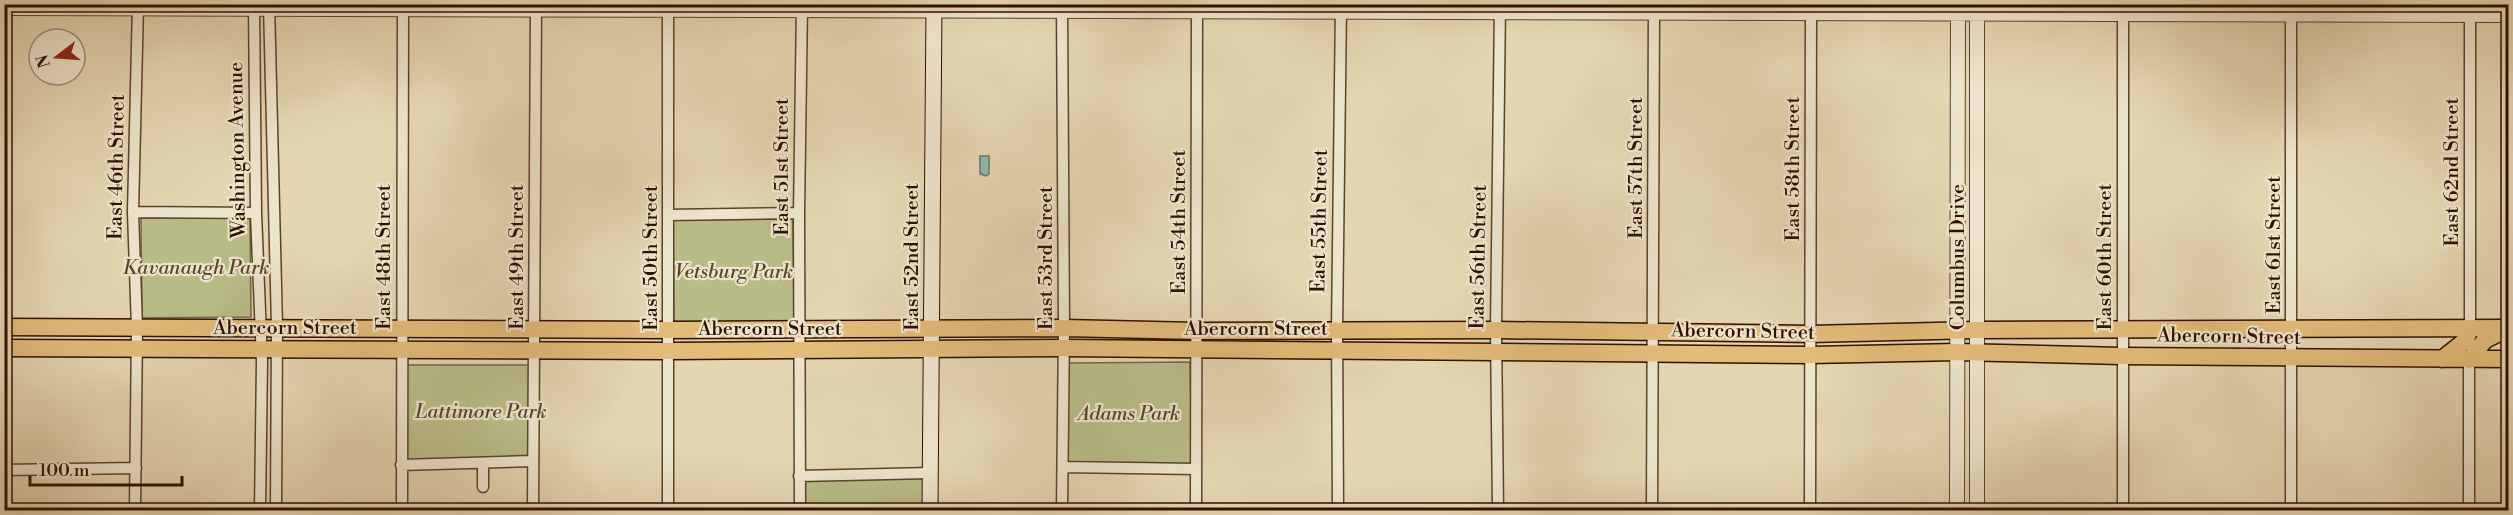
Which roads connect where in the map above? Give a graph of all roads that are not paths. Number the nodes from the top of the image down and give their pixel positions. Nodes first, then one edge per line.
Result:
1 (138, 7) edge
2 (254, 7) edge
3 (269, 7) edge
4 (403, 7) edge
5 (536, 7) edge
6 (668, 7) edge
7 (4, 8) edge
8 (802, 8) edge
9 (934, 8) edge
10 (1062, 8) edge
11 (1196, 8) edge
12 (1341, 8) edge
13 (1500, 9) edge
14 (1654, 9) edge
15 (1811, 9) edge
16 (2123, 9) edge
17 (1958, 10) edge
18 (1977, 10) edge
19 (2290, 10) edge
20 (2470, 15) junction
21 (2508, 15) edge
22 (134, 212) junction
23 (256, 213) junction
24 (799, 213) junction
25 (668, 215) junction
26 (4, 276) edge
27 (5, 327) edge
28 (137, 328) junction
29 (269, 328) junction
30 (933, 328) junction
31 (1064, 328) junction
32 (2292, 328) junction
33 (2470, 328) junction
34 (2508, 328) edge
35 (402, 329) junction
36 (534, 329) junction
37 (801, 329) junction
38 (1337, 329) junction
39 (669, 330) junction
40 (1496, 330) junction
41 (1958, 330) junction
42 (1977, 330) junction
43 (2123, 330) junction
44 (1197, 331) junction
45 (1653, 331) junction
46 (1810, 334) junction
47 (5, 348) edge
48 (1064, 348) junction
49 (137, 349) junction
50 (269, 349) junction
51 (933, 349) junction
52 (402, 350) junction
53 (534, 350) junction
54 (801, 350) junction
55 (1337, 350) junction
56 (1496, 350) junction
57 (669, 351) junction
58 (1196, 351) junction
59 (1653, 352) junction
60 (1957, 352) junction
61 (1977, 352) junction
62 (1810, 355) junction
63 (2122, 357) junction
64 (2291, 359) junction
65 (2442, 359) junction
66 (2508, 359) edge
67 (2469, 360) junction
68 (4, 367) edge
69 (532, 461) junction
70 (483, 463) junction
71 (401, 465) junction
72 (1063, 467) junction
73 (136, 468) junction
74 (1196, 469) junction
75 (4, 470) edge
76 (930, 473) junction
77 (799, 476) junction
78 (483, 487) dead end
79 (135, 510) edge
80 (260, 510) edge
81 (276, 510) edge
82 (402, 510) edge
83 (533, 510) edge
84 (668, 510) edge
85 (800, 510) edge
86 (930, 510) edge
87 (1062, 510) edge
88 (1196, 510) edge
89 (1338, 510) edge
90 (1498, 510) edge
91 (1652, 510) edge
92 (1810, 510) edge
93 (1957, 510) edge
94 (1977, 510) edge
95 (2123, 510) edge
96 (2291, 510) edge
97 (2469, 510) edge

1 - 2 street
1 - 7 street
1 - 22 street, East 46th Street
2 - 3 street
2 - 23 street, Washington Avenue
3 - 4 street
3 - 29 street, Washington Avenue
4 - 5 street
4 - 35 street, East 48th Street
5 - 6 street
5 - 36 street, East 49th Street
6 - 8 street
6 - 25 street, East 50th Street
8 - 9 street
8 - 24 street, East 51st Street
9 - 10 street
9 - 30 main road, East 52nd Street
10 - 11 street
10 - 31 street, East 53rd Street
11 - 12 street
11 - 44 street, East 54th Street
12 - 13 street
12 - 38 street, East 55th Street
13 - 14 street
13 - 40 street, East 56th Street
14 - 15 street
14 - 45 street, East 57th Street
15 - 17 street
15 - 46 street, East 58th Street
16 - 18 street
16 - 19 street
16 - 43 street, East 60th Street
17 - 18 street
17 - 41 street, Columbus Drive
18 - 42 street, Columbus Drive
19 - 20 street
19 - 32 street, East 61st Street
20 - 21 street
20 - 33 street, East 62nd Street
22 - 23 street
22 - 28 street, East 46th Street
23 - 29 street, Washington Avenue
24 - 25 street
24 - 37 street, East 51st Street
25 - 39 street, East 50th Street
26 - 27 street
27 - 28 main road, Abercorn Street
27 - 47 street
28 - 29 main road, Abercorn Street
28 - 49 street, East 46th Street
29 - 35 main road, Abercorn Street
29 - 50 street, Washington Avenue
29 - 50 street, Washington Avenue
30 - 31 main road, Abercorn Street
30 - 37 main road, Abercorn Street
30 - 51 main road, East 52nd Street
31 - 44 main road, Abercorn Street
31 - 48 street, East 53rd Street
32 - 33 main road, Abercorn Street
32 - 43 main road, Abercorn Street
32 - 64 street, East 61st Street
33 - 34 main road, Abercorn Street
33 - 65 main road
34 - 67 main road
35 - 36 main road, Abercorn Street
35 - 52 street, East 48th Street
36 - 39 main road, Abercorn Street
36 - 53 street, East 49th Street
37 - 39 main road, Abercorn Street
37 - 54 street, East 51st Street
38 - 40 main road, Abercorn Street
38 - 44 main road, Abercorn Street
38 - 55 street, East 55th Street
39 - 57 street, East 50th Street
40 - 45 main road, Abercorn Street
40 - 56 street, East 56th Street
41 - 42 main road, Abercorn Street
41 - 46 main road, Abercorn Street
41 - 60 street, Columbus Drive
42 - 43 main road, Abercorn Street
42 - 61 street, Columbus Drive
43 - 63 street, East 60th Street
44 - 58 street, East 54th Street
45 - 46 main road, Abercorn Street
45 - 59 street, East 57th Street
46 - 62 street, East 58th Street
47 - 49 main road, Abercorn Street
47 - 68 street
48 - 51 main road, Abercorn Street
48 - 58 main road, Abercorn Street
48 - 72 street, East 53rd Street
49 - 50 main road, Abercorn Street
49 - 73 street, East 46th Street
50 - 52 main road, Abercorn Street
50 - 80 street, Washington Avenue
50 - 81 street, Washington Avenue
51 - 54 main road, Abercorn Street
51 - 76 main road, East 52nd Street
52 - 53 main road, Abercorn Street
52 - 71 street, East 48th Street
53 - 57 main road, Abercorn Street
53 - 69 street, East 49th Street
54 - 57 main road, Abercorn Street
54 - 77 street, East 51st Street
55 - 56 main road, Abercorn Street
55 - 58 main road, Abercorn Street
55 - 89 street, East 55th Street
56 - 59 main road, Abercorn Street
56 - 90 street, East 56th Street
57 - 84 street, East 50th Street
58 - 74 street, East 54th Street
59 - 62 main road, Abercorn Street
59 - 91 street, East 57th Street
60 - 61 main road, Abercorn Street
60 - 62 main road, Abercorn Street
60 - 93 street, Columbus Drive
61 - 63 main road, Abercorn Street
61 - 94 street, Columbus Drive
62 - 92 street, East 58th Street
63 - 64 main road, Abercorn Street
63 - 95 street, East 60th Street
64 - 65 main road, Abercorn Street
64 - 96 street, East 61st Street
65 - 67 main road, Abercorn Street
66 - 67 main road, Abercorn Street
67 - 97 street
69 - 70 street
69 - 83 street, East 49th Street
70 - 71 street
70 - 78 street
71 - 82 street, East 48th Street
72 - 74 street
72 - 87 street, East 53rd Street
73 - 75 street
73 - 79 street, East 46th Street
74 - 88 street, East 54th Street
76 - 77 street
76 - 86 main road, East 52nd Street
77 - 85 street, East 51st Street

